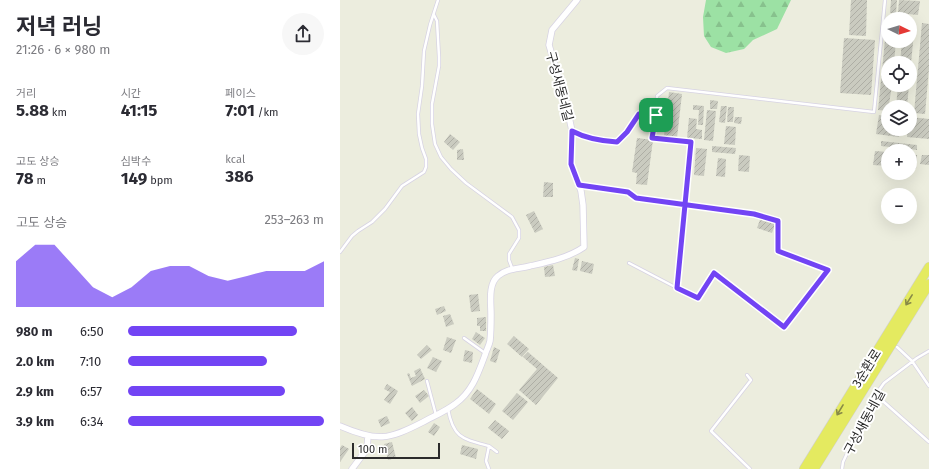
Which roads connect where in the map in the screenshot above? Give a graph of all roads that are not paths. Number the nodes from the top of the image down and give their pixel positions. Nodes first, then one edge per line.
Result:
1 (438, 0) edge
2 (577, 0) edge
3 (885, 0) edge
4 (434, 15) junction
5 (656, 115) junction
6 (572, 131) junction
7 (579, 185) junction
8 (686, 205) junction
9 (340, 252) edge
10 (629, 263) dead end
11 (929, 266) edge
12 (512, 269) junction
13 (929, 284) edge
14 (677, 288) junction
15 (464, 338) dead end
16 (897, 347) dead end
17 (929, 350) edge
18 (486, 353) junction
19 (912, 361) junction
20 (747, 375) dead end
21 (427, 380) dead end
22 (929, 386) edge
23 (876, 395) junction
24 (448, 408) junction
25 (436, 415) junction
26 (340, 426) edge
27 (368, 436) junction
28 (929, 442) edge
29 (489, 446) junction
30 (497, 452) dead end
31 (352, 469) edge
32 (489, 469) edge
33 (750, 469) edge
34 (804, 469) edge
35 (814, 469) edge
36 (842, 469) edge

1 - 4 lane
2 - 6 street, 구성새동네길
3 - 5 lane
4 - 9 lane
4 - 12 lane
5 - 6 lane
5 - 8 lane
6 - 7 street, 구성새동네길
7 - 8 lane
7 - 12 street, 구성새동네길
8 - 14 lane
8 - 14 lane
10 - 14 lane
11 -> 34 highway, 3순환로
12 - 18 street, 구성새동네길
13 - 35 highway, 3순환로
15 - 18 lane
16 - 19 lane
17 - 19 lane, 구성새동네길
18 - 24 street, 구성새동네길
19 - 22 lane
19 - 23 lane, 구성새동네길
20 - 33 lane
21 - 25 lane
23 - 28 lane
23 - 36 lane, 구성새동네길
24 - 25 street, 구성새동네길
24 - 29 lane
25 - 27 street, 구성새동네길
26 - 27 street, 구성새동네길
27 - 31 street
29 - 30 lane
29 - 32 lane

